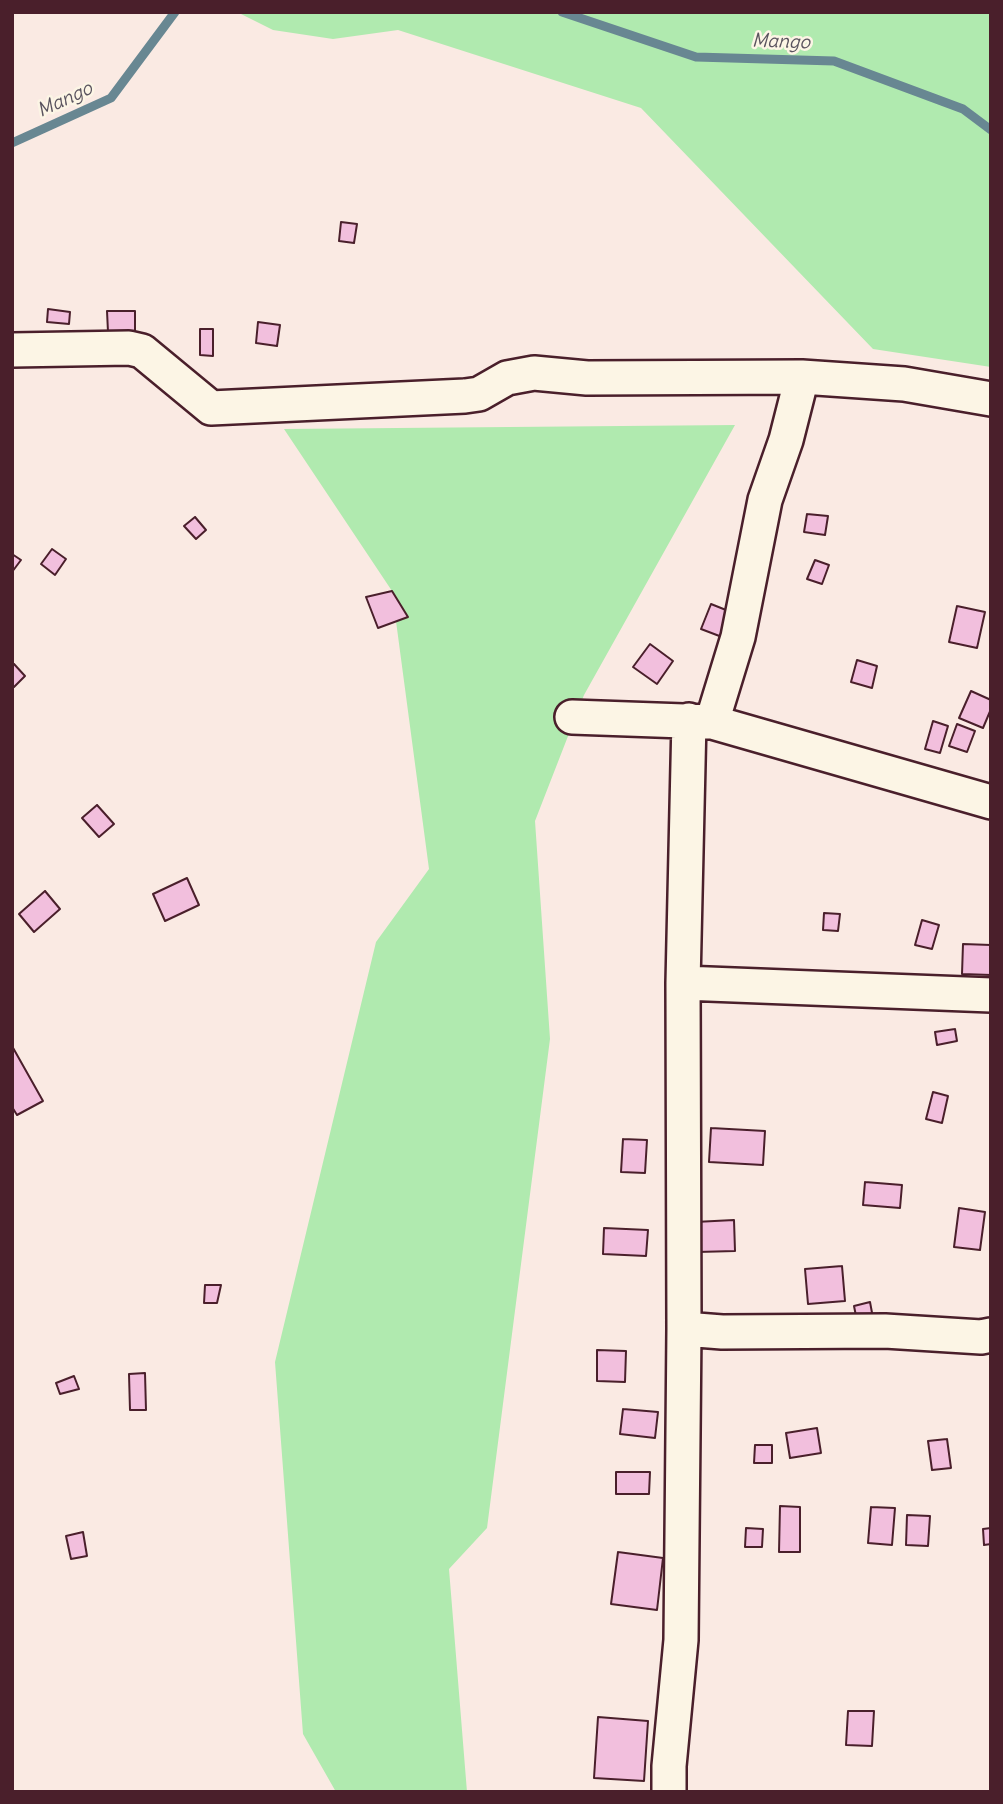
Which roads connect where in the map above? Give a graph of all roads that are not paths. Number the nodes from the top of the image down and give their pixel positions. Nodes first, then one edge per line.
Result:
1 (12, 350) edge
2 (802, 377) junction
3 (991, 399) edge
4 (572, 717) dead end
5 (701, 721) junction
6 (991, 802) edge
7 (683, 983) junction
8 (991, 995) edge
9 (684, 1329) junction
10 (991, 1335) edge
11 (669, 1792) edge

1 - 2 street
2 - 3 street
2 - 5 street
4 - 5 street
5 - 6 street
5 - 7 street
7 - 8 street
7 - 9 street
9 - 10 street
9 - 11 street

